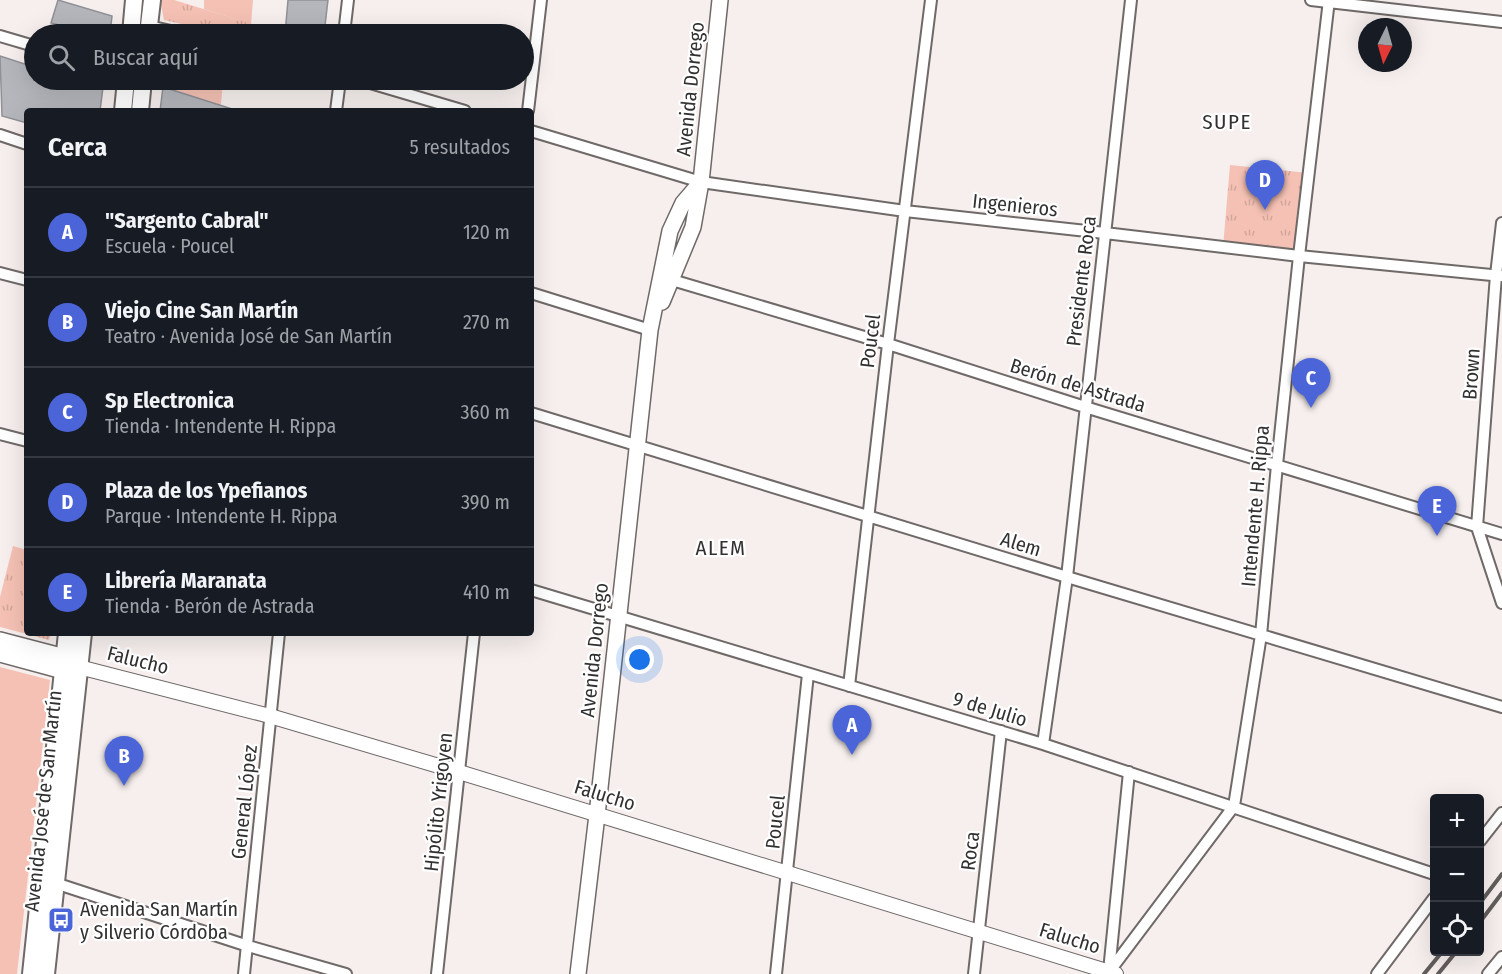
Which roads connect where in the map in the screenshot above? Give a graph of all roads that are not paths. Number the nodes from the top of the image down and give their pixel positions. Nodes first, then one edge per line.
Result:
1 (134, 0) edge
2 (152, 0) edge
3 (348, 0) edge
4 (541, 0) edge
5 (720, 0) edge
6 (931, 0) edge
7 (1131, 0) edge
8 (1311, 0) edge
9 (1329, 1) edge
10 (1502, 22) edge
11 (132, 24) edge
12 (149, 24) edge
13 (345, 24) edge
14 (0, 36) edge
15 (24, 43) edge
16 (534, 60) edge
17 (125, 90) edge
18 (142, 90) edge
19 (339, 90) edge
20 (394, 90) edge
21 (530, 90) edge
22 (123, 108) edge
23 (140, 108) edge
24 (336, 108) edge
25 (455, 108) edge
26 (528, 108) edge
27 (534, 132) edge
28 (0, 135) edge
29 (24, 143) edge
30 (701, 182) junction
31 (905, 211) junction
32 (1502, 223) edge
33 (1105, 233) junction
34 (666, 250) junction
35 (1299, 256) junction
36 (0, 273) edge
37 (1499, 275) edge
38 (24, 279) edge
39 (672, 280) junction
40 (534, 294) edge
41 (650, 330) junction
42 (888, 344) junction
43 (1085, 407) junction
44 (534, 414) edge
45 (0, 434) edge
46 (24, 440) edge
47 (637, 446) junction
48 (1277, 465) junction
49 (868, 516) junction
50 (1477, 527) junction
51 (1502, 534) edge
52 (1067, 577) junction
53 (534, 591) edge
54 (1502, 603) edge
55 (619, 617) junction
56 (1261, 634) junction
57 (67, 636) edge
58 (82, 636) edge
59 (279, 636) edge
60 (474, 636) edge
61 (0, 640) edge
62 (0, 654) edge
63 (69, 665) junction
64 (808, 674) junction
65 (849, 686) junction
66 (1502, 707) edge
67 (270, 716) junction
68 (1001, 731) junction
69 (1042, 744) junction
70 (459, 772) junction
71 (1129, 772) junction
72 (1234, 806) junction
73 (1502, 813) edge
74 (597, 815) junction
75 (1484, 835) edge
76 (1430, 872) edge
77 (788, 873) junction
78 (56, 883) junction
79 (1431, 902) edge
80 (978, 932) junction
81 (248, 946) junction
82 (1502, 957) edge
83 (1111, 973) edge
84 (31, 974) edge
85 (46, 974) edge
86 (244, 974) edge
87 (346, 974) edge
88 (437, 974) edge
89 (578, 974) edge
90 (776, 974) edge
91 (974, 974) edge
92 (1377, 974) edge
93 (1488, 974) edge

1 - 11 main road
2 - 12 main road
3 - 13 street
4 - 16 street
5 - 30 main road, Avenida Dorrego
6 - 31 street, Poucel
7 - 33 street, Presidente Roca
8 - 9 street
9 - 10 street
9 - 35 street, Intendente H. Rippa
14 - 15 street
17 - 22 main road
18 - 23 main road
19 - 24 street
20 - 25 street
21 - 26 street
27 - 30 street, Ingenieros
28 - 29 street
30 - 31 street, Ingenieros
30 - 34 main road, Avenida Dorrego
30 - 39 main road, Avenida Dorrego
31 - 33 street, Ingenieros
31 - 42 street, Poucel
32 - 37 street, Brown
33 - 35 street, Ingenieros
33 - 43 street, Presidente Roca
34 - 39 street
34 - 41 main road, Avenida Dorrego
35 - 37 street, Ingenieros
35 - 48 street, Intendente H. Rippa
36 - 38 street
37 - 50 street, Brown
39 - 41 main road, Avenida Dorrego
39 - 42 street, Berón de Astrada
40 - 41 street
41 - 47 main road, Avenida Dorrego
42 - 43 street, Berón de Astrada
42 - 49 street, Poucel
43 - 48 street, Berón de Astrada
43 - 52 street, Presidente Roca
44 - 47 street, Alem
45 - 46 street
47 - 49 street, Alem
47 - 55 main road, Avenida Dorrego
48 - 50 street, Berón de Astrada
48 - 56 street, Intendente H. Rippa
49 - 52 street, Alem
49 - 65 street, Poucel
50 - 51 street, Berón de Astrada
50 - 54 street
52 - 56 street, Alem
52 - 69 street, Presidente Roca
53 - 55 street, 9 de Julio
55 - 64 street, 9 de Julio
55 - 74 main road, Avenida Dorrego
56 - 66 street, Alem
56 - 72 street, Intendente H. Rippa
57 - 63 main road, Avenida José de San Martín
58 - 63 main road, Avenida José de San Martín
59 - 67 street, General López
60 - 70 street, Hipólito Yrigoyen
61 - 63 main road, Falucho
62 - 63 main road, Falucho
63 - 67 street, Falucho
63 - 78 main road, Avenida José de San Martín
63 - 84 main road, Avenida José de San Martín
64 - 65 street, 9 de Julio
64 - 77 street, Poucel
65 - 68 street, 9 de Julio
67 - 70 street, Falucho
67 - 81 street, General López
68 - 69 street, 9 de Julio
68 - 80 street, Roca
69 - 71 street, 9 de Julio
70 - 74 street, Falucho
70 - 88 street, Hipólito Yrigoyen
71 - 72 street, 9 de Julio
71 - 83 street
72 - 76 street, 9 de Julio
72 - 83 street, Intendente H. Rippa
73 - 75 street
74 - 77 street, Falucho
74 - 89 main road, Avenida Dorrego
77 - 80 street, Falucho
77 - 90 street, Poucel
78 - 81 street
78 - 85 main road, Avenida José de San Martín
79 - 92 street
80 - 83 street, Falucho
80 - 91 street, Roca
81 - 86 street, General López
81 - 87 street
82 - 93 street

